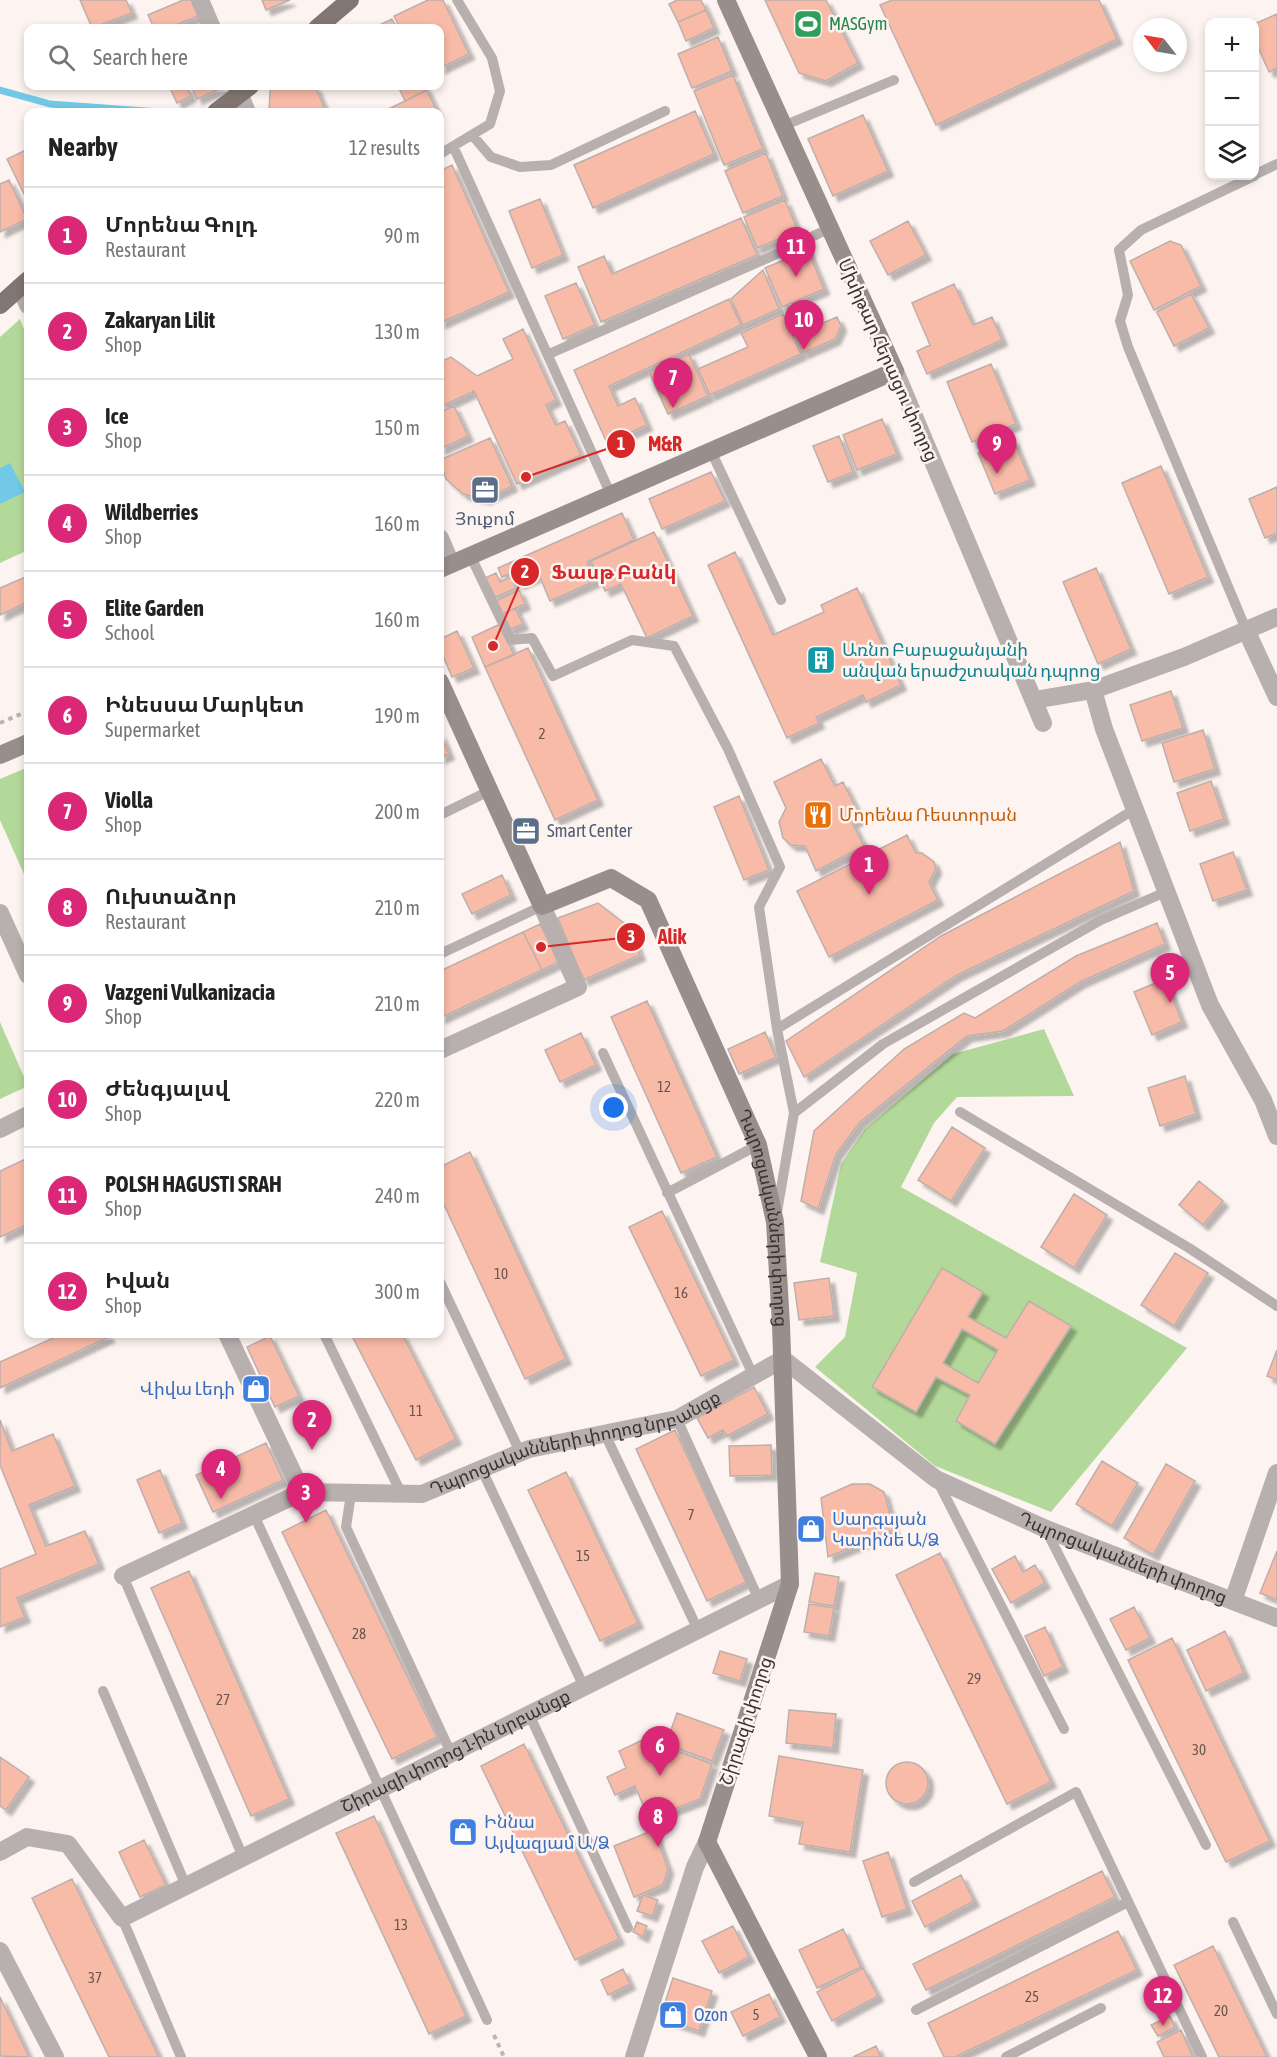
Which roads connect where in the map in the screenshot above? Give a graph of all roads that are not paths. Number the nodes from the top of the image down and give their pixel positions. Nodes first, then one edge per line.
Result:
1 (200, 0) edge
2 (457, 0) edge
3 (726, 0) edge
4 (342, 3) edge
5 (210, 24) edge
6 (321, 24) edge
7 (894, 80) dead end
8 (240, 90) edge
9 (242, 90) edge
10 (220, 108) edge
11 (246, 108) edge
12 (665, 111) dead end
13 (783, 126) junction
14 (473, 136) junction
15 (454, 148) junction
16 (444, 152) edge
17 (1277, 164) edge
18 (1259, 173) edge
19 (1244, 180) edge
20 (830, 228) junction
21 (24, 283) edge
22 (0, 305) edge
23 (549, 354) junction
24 (895, 371) junction
25 (711, 451) junction
26 (611, 495) junction
27 (470, 555) junction
28 (445, 566) edge
29 (781, 600) dead end
30 (1277, 617) edge
31 (1247, 632) junction
32 (444, 690) edge
33 (1093, 690) junction
34 (1277, 697) edge
35 (1034, 700) junction
36 (1043, 723) dead end
37 (24, 745) edge
38 (0, 755) edge
39 (491, 790) junction
40 (1135, 809) junction
41 (444, 813) edge
42 (1168, 891) junction
43 (542, 906) junction
44 (0, 913) edge
45 (444, 952) edge
46 (24, 966) edge
47 (777, 1029) junction
48 (444, 1048) edge
49 (603, 1053) dead end
50 (960, 1112) dead end
51 (794, 1113) junction
52 (24, 1117) edge
53 (0, 1129) edge
54 (1277, 1136) edge
55 (758, 1145) junction
56 (667, 1193) junction
57 (775, 1222) junction
58 (444, 1290) edge
59 (1277, 1306) edge
60 (229, 1338) edge
61 (326, 1338) edge
62 (783, 1359) junction
63 (753, 1374) junction
64 (677, 1419) junction
65 (604, 1432) junction
66 (520, 1452) junction
67 (482, 1470) junction
68 (1277, 1473) edge
69 (936, 1479) junction
70 (302, 1492) junction
71 (351, 1494) junction
72 (402, 1495) junction
73 (253, 1513) junction
74 (1046, 1529) junction
75 (123, 1576) joint
76 (790, 1584) junction
77 (759, 1600) junction
78 (1233, 1600) junction
79 (1277, 1618) edge
80 (698, 1630) junction
81 (584, 1687) junction
82 (103, 1690) dead end
83 (529, 1714) junction
84 (1064, 1729) dead end
85 (451, 1754) junction
86 (380, 1789) junction
87 (707, 1842) junction
88 (1206, 1845) dead end
89 (0, 1852) edge
90 (243, 1857) junction
91 (914, 1882) dead end
92 (186, 1886) junction
93 (1128, 1902) junction
94 (122, 1918) junction
95 (1233, 1922) dead end
96 (628, 1928) dead end
97 (0, 1951) edge
98 (1101, 2008) dead end
99 (916, 2010) dead end
100 (1277, 2014) edge
101 (487, 2020) road end
102 (55, 2057) edge
103 (181, 2057) edge
104 (634, 2057) edge
105 (818, 2057) edge
106 (1006, 2057) edge
107 (1202, 2057) edge

1 - 5 street
2 - 14 lane
3 - 13 street, Մխիթար Հերացու փողոց
4 - 6 main road
7 - 13 lane
8 - 10 main road
9 - 11 street
12 - 14 lane
13 - 20 street, Մխիթար Հերացու փողոց
14 - 15 lane
15 - 16 lane
15 - 23 lane
17 - 18 lane
19 - 31 lane
20 - 23 lane
20 - 24 street, Մխիթար Հերացու փողոց
21 - 22 main road
23 - 26 lane
24 - 25 street
24 - 35 street, Մխիթար Հերացու փողոց
25 - 26 street
25 - 29 lane
26 - 27 street
27 - 28 street
27 - 47 lane
30 - 31 street
31 - 33 street
31 - 34 street
32 - 39 street
33 - 35 street
33 - 40 street
35 - 36 street, Մխիթար Հերացու փողոց
37 - 38 street
39 - 41 lane
39 - 43 street
40 - 42 street
40 - 47 lane
42 - 51 lane
42 - 54 street
43 - 45 lane
43 - 48 street
43 - 55 street, Դպրոցականների փողոց
44 - 46 street
47 - 51 lane
49 - 56 lane
50 - 59 lane
51 - 57 lane
52 - 53 street
55 - 56 lane
55 - 57 street, Դպրոցականների փողոց
56 - 63 lane
57 - 62 street, Դպրոցականների փողոց
58 - 66 lane
60 - 70 street
61 - 72 lane
62 - 63 street, Դպրոցականների փողոց նրբանցք
62 - 69 street, Դպրոցականների փողոց
62 - 76 street, Շիրազի փողոց
63 - 64 street, Դպրոցականների փողոց նրբանցք
64 - 65 street, Դպրոցականների փողոց նրբանցք
64 - 77 lane
65 - 66 street, Դպրոցականների փողոց նրբանցք
65 - 80 lane
66 - 67 street, Դպրոցականների փողոց նրբանցք
67 - 72 street, Դպրոցականների փողոց նրբանցք
67 - 81 lane
68 - 78 street
69 - 74 street, Դպրոցականների փողոց
69 - 84 lane
70 - 71 street, Դպրոցականների փողոց նրբանցք
70 - 73 street, Դպրոցականների փողոց նրբանցք
71 - 72 street, Դպրոցականների փողոց նրբանցք
71 - 85 lane
73 - 75 street, Դպրոցականների փողոց նրբանցք
73 - 86 lane
74 - 78 street, Դպրոցականների փողոց
74 - 88 lane
75 - 90 lane
76 - 77 street, Շիրազի փողոց 1-ին նրբանցք
76 - 87 street, Շիրազի փողոց
77 - 80 street, Շիրազի փողոց 1-ին նրբանցք
78 - 79 street, Դպրոցականների փողոց
80 - 81 street, Շիրազի փողոց 1-ին նրբանցք
81 - 83 street, Շիրազի փողոց 1-ին նրբանցք
82 - 92 lane
83 - 85 street, Շիրազի փողոց 1-ին նրբանցք
83 - 96 lane
85 - 86 street, Շիրազի փողոց 1-ին նրբանցք
86 - 90 street, Շիրազի փողոց 1-ին նրբանցք
86 - 101 lane
87 - 104 street
87 - 105 street
89 - 94 street
90 - 92 street, Շիրազի փողոց 1-ին նրբանցք
91 - 93 lane
92 - 94 street, Շիրազի փողոց 1-ին նրբանցք
93 - 99 lane
93 - 107 lane
94 - 103 lane
95 - 100 lane
97 - 102 street
98 - 106 lane

